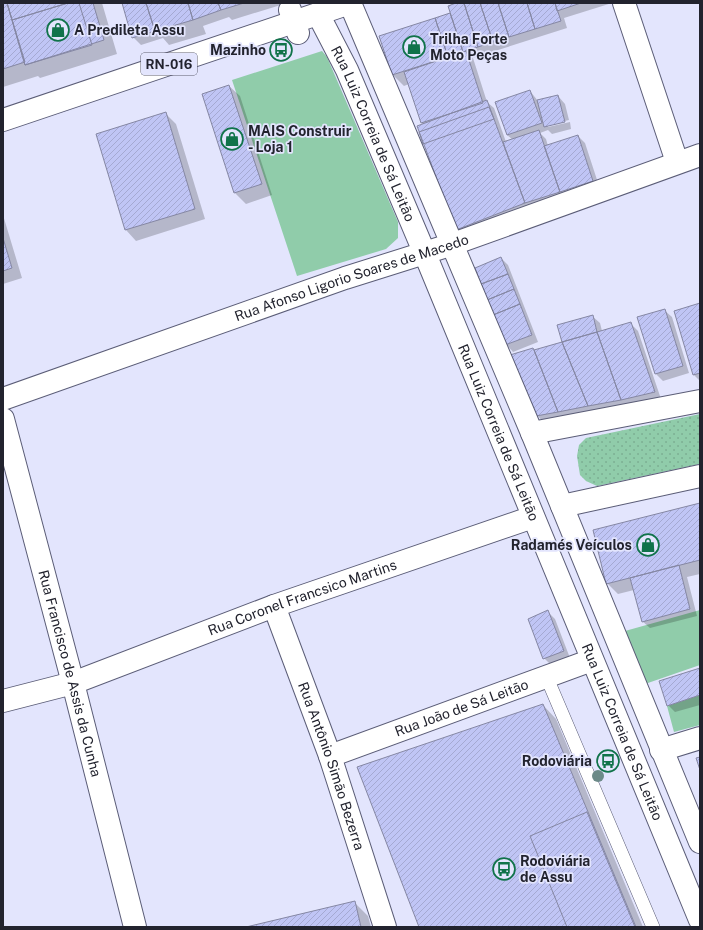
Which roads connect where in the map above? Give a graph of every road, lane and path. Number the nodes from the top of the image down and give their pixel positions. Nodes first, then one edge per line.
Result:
1 (350, 3) edge
2 (624, 3) edge
3 (318, 14) junction
4 (3, 120) edge
5 (700, 155) edge
6 (677, 162) junction
7 (453, 244) junction
8 (425, 254) junction
9 (3, 399) edge
10 (700, 401) edge
11 (3, 419) edge
12 (532, 433) junction
13 (700, 476) edge
14 (562, 506) junction
15 (533, 517) junction
16 (274, 606) junction
17 (592, 660) junction
18 (547, 678) junction
19 (73, 683) junction
20 (3, 701) edge
21 (700, 738) edge
22 (661, 750) junction
23 (330, 756) junction
24 (700, 842) edge
25 (700, 920) edge
26 (135, 927) edge
27 (385, 927) edge
28 (653, 927) edge

1 - 3 street, RN-016
1 - 7 street, Rua Luiz Correia de Sá Leitão
2 - 6 street
3 - 4 street, RN-016
3 - 8 street, Rua Luiz Correia de Sá Leitão
5 - 6 street, Rua Afonso Ligorio Soares de Macedo
6 - 7 street, Rua Afonso Ligorio Soares de Macedo
7 - 8 street, Rua Afonso Ligorio Soares de Macedo
7 - 12 street, Rua Luiz Correia de Sá Leitão
8 - 9 street, Rua Afonso Ligorio Soares de Macedo
8 - 15 street, Rua Luiz Correia de Sá Leitão
10 - 12 street
11 - 19 street, Rua Francisco de Assis da Cunha
12 - 14 street, Rua Luiz Correia de Sá Leitão
13 - 14 street
14 - 22 street, Rua Luiz Correia de Sá Leitão
15 - 16 street, Rua Coronel Francsico Martins
15 - 17 street, Rua Luiz Correia de Sá Leitão
16 - 19 street, Rua Coronel Francsico Martins
16 - 23 street, Rua Antônio Simão Bezerra
17 - 18 street, Rua João de Sá Leitão
17 - 25 street, Rua Luiz Correia de Sá Leitão
18 - 23 street, Rua João de Sá Leitão
18 - 28 lane
19 - 20 street, Rua Coronel Francsico Martins
19 - 26 street, Rua Francisco de Assis da Cunha
21 - 22 street
22 - 24 street, Rua Luiz Correia de Sá Leitão
23 - 27 street, Rua Antônio Simão Bezerra

